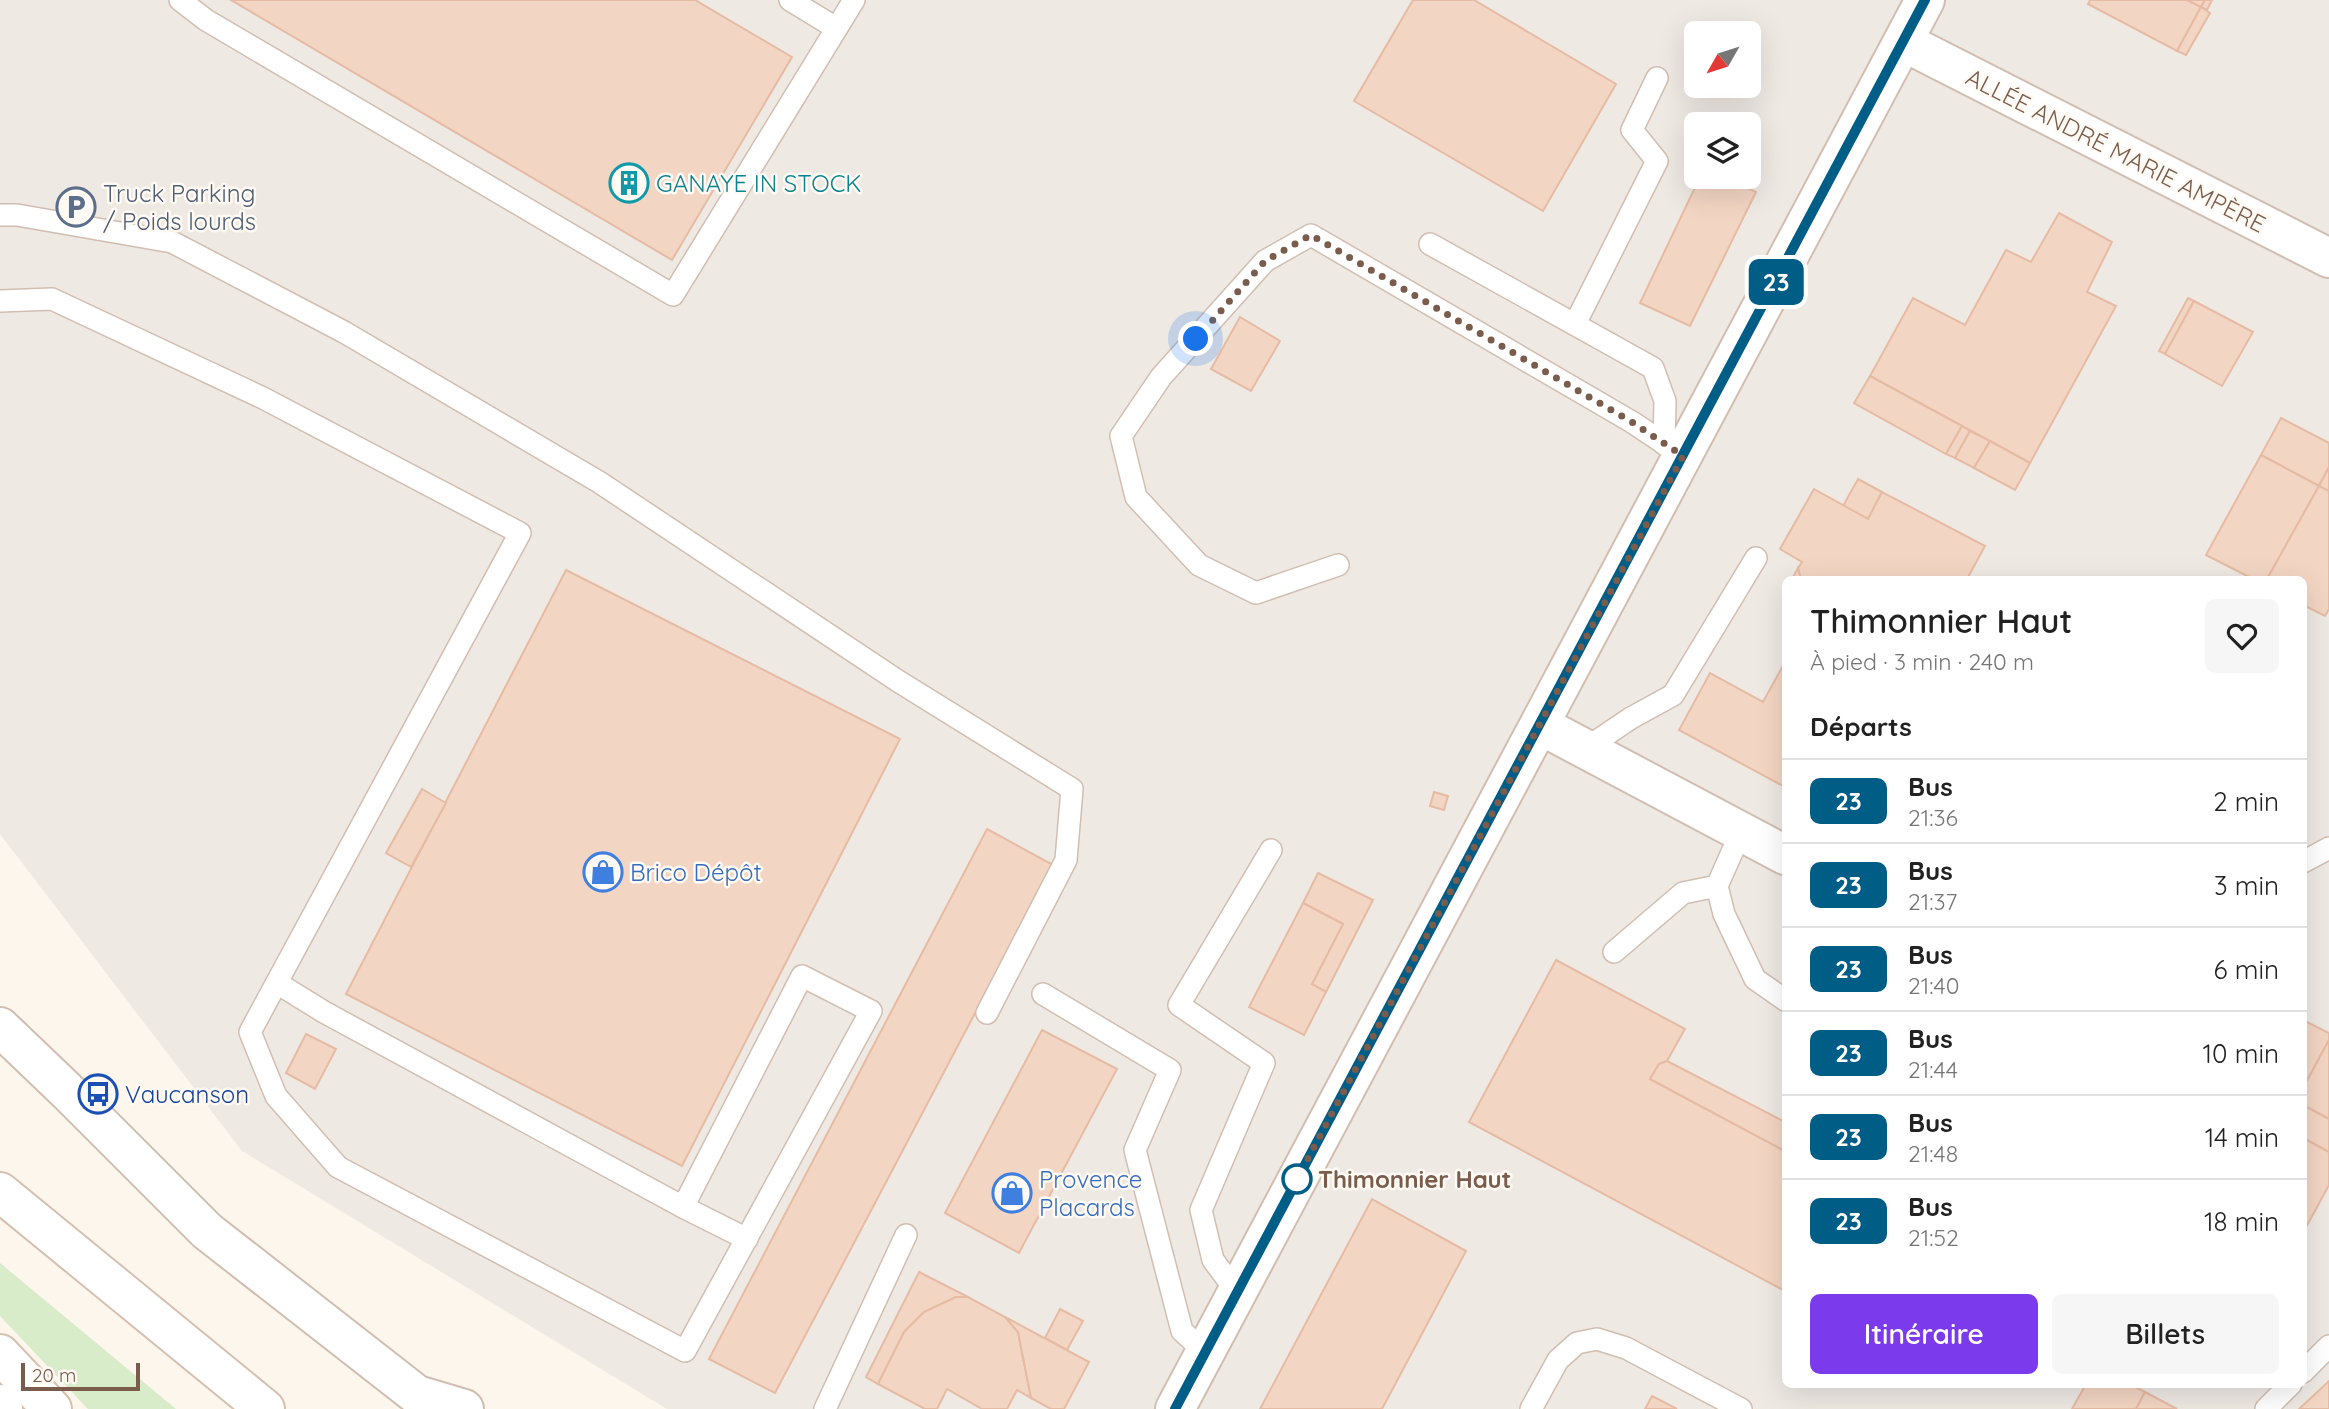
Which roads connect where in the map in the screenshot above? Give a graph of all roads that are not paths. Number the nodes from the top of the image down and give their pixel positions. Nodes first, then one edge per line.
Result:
1 (180, 0) edge
2 (790, 0) edge
3 (854, 0) edge
4 (1925, 0) edge
5 (836, 28) junction
6 (1904, 42) junction
7 (1657, 78) dead end
8 (0, 215) edge
9 (1430, 244) dead end
10 (2329, 258) edge
11 (0, 302) edge
12 (1575, 324) junction
13 (1673, 450) junction
14 (1756, 558) dead end
15 (1338, 565) dead end
16 (1540, 725) junction
17 (1585, 749) junction
18 (1741, 832) junction
19 (2329, 848) edge
20 (1271, 850) dead end
21 (1782, 853) edge
22 (2307, 860) edge
23 (1717, 886) junction
24 (1614, 952) dead end
25 (276, 983) junction
26 (1043, 994) dead end
27 (1782, 998) edge
28 (988, 1013) dead end
29 (0, 1027) edge
30 (0, 1192) edge
31 (683, 1208) junction
32 (905, 1235) dead end
33 (747, 1239) junction
34 (1237, 1292) junction
35 (2329, 1346) edge
36 (1205, 1352) junction
37 (0, 1354) edge
38 (2307, 1368) edge
39 (2287, 1388) edge
40 (0, 1404) edge
41 (3, 1409) edge
42 (52, 1409) edge
43 (265, 1409) edge
44 (464, 1409) edge
45 (825, 1409) edge
46 (1175, 1409) edge
47 (1531, 1409) edge
48 (1741, 1409) edge
49 (2266, 1409) edge

1 - 5 lane
2 - 5 lane
3 - 5 lane
4 - 6 street
6 - 10 street, ALLÉE ANDRÉ MARIE AMPÈRE
6 - 13 street
7 - 12 lane
8 - 28 lane
9 - 12 lane
11 - 25 lane
12 - 13 lane
13 - 15 lane
13 - 16 street
14 - 17 lane
16 - 17 street
16 - 34 street
17 - 18 street
18 - 21 street
18 - 23 lane
19 - 22 lane
20 - 34 lane
23 - 24 lane
23 - 27 lane
25 - 31 lane
25 - 33 lane
26 - 36 lane
29 - 44 street
30 - 43 street
31 - 33 lane
31 - 33 lane
32 - 45 lane
34 - 36 street
35 - 38 lane
36 - 46 street
37 - 42 street
39 - 49 lane
40 - 41 street
47 - 48 lane

